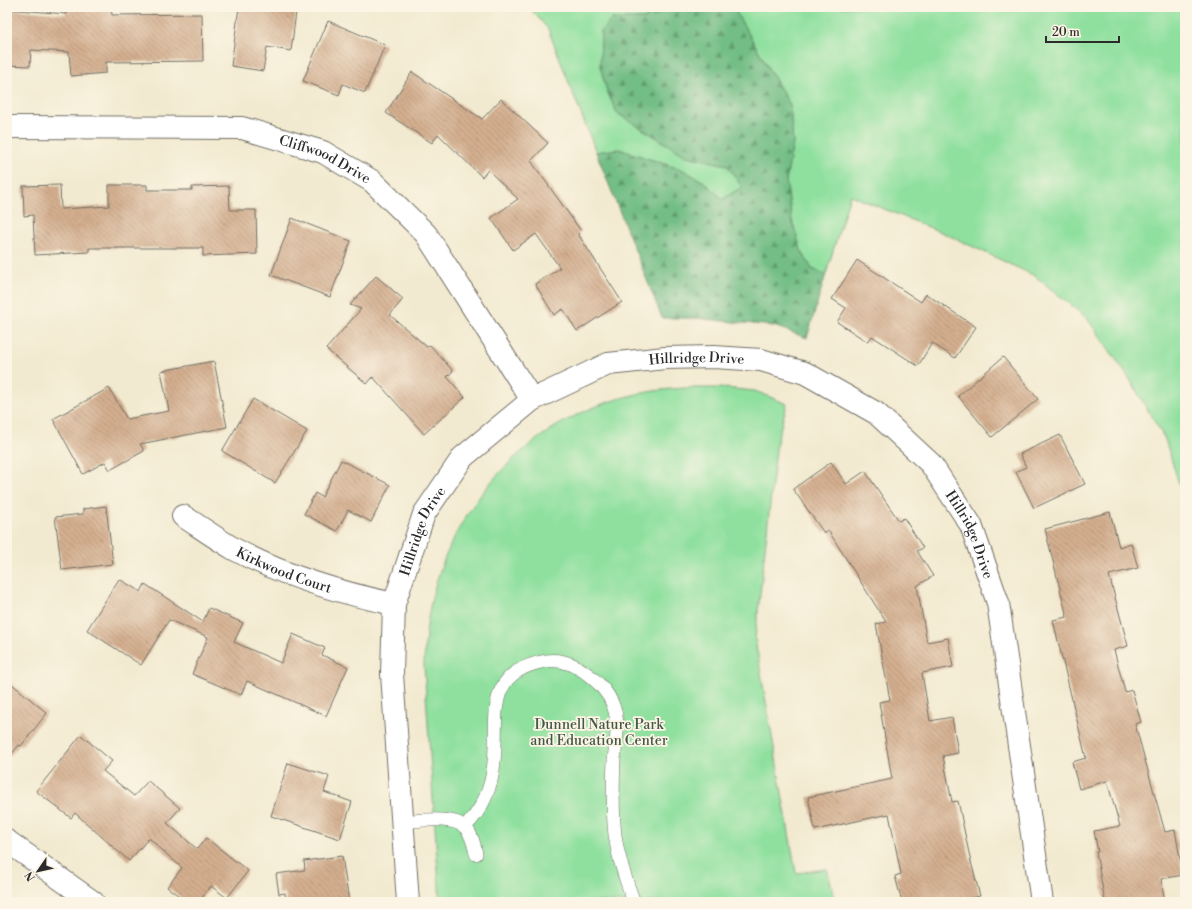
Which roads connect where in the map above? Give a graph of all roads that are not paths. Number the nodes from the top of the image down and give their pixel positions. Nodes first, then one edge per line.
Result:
1 (7, 127) edge
2 (532, 400) junction
3 (183, 516) dead end
4 (394, 604) junction
5 (401, 822) junction
6 (465, 827) junction
7 (7, 841) edge
8 (476, 854) dead end
9 (93, 902) edge
10 (408, 902) edge
11 (634, 902) edge
12 (1042, 902) edge

1 - 2 street, Cliffwood Drive
2 - 4 street, Hillridge Drive
2 - 12 street, Hillridge Drive
3 - 4 street, Kirkwood Court
4 - 5 street, Hillridge Drive
5 - 6 lane
5 - 10 street, Hillridge Drive
6 - 8 lane
6 - 11 lane
7 - 9 street

